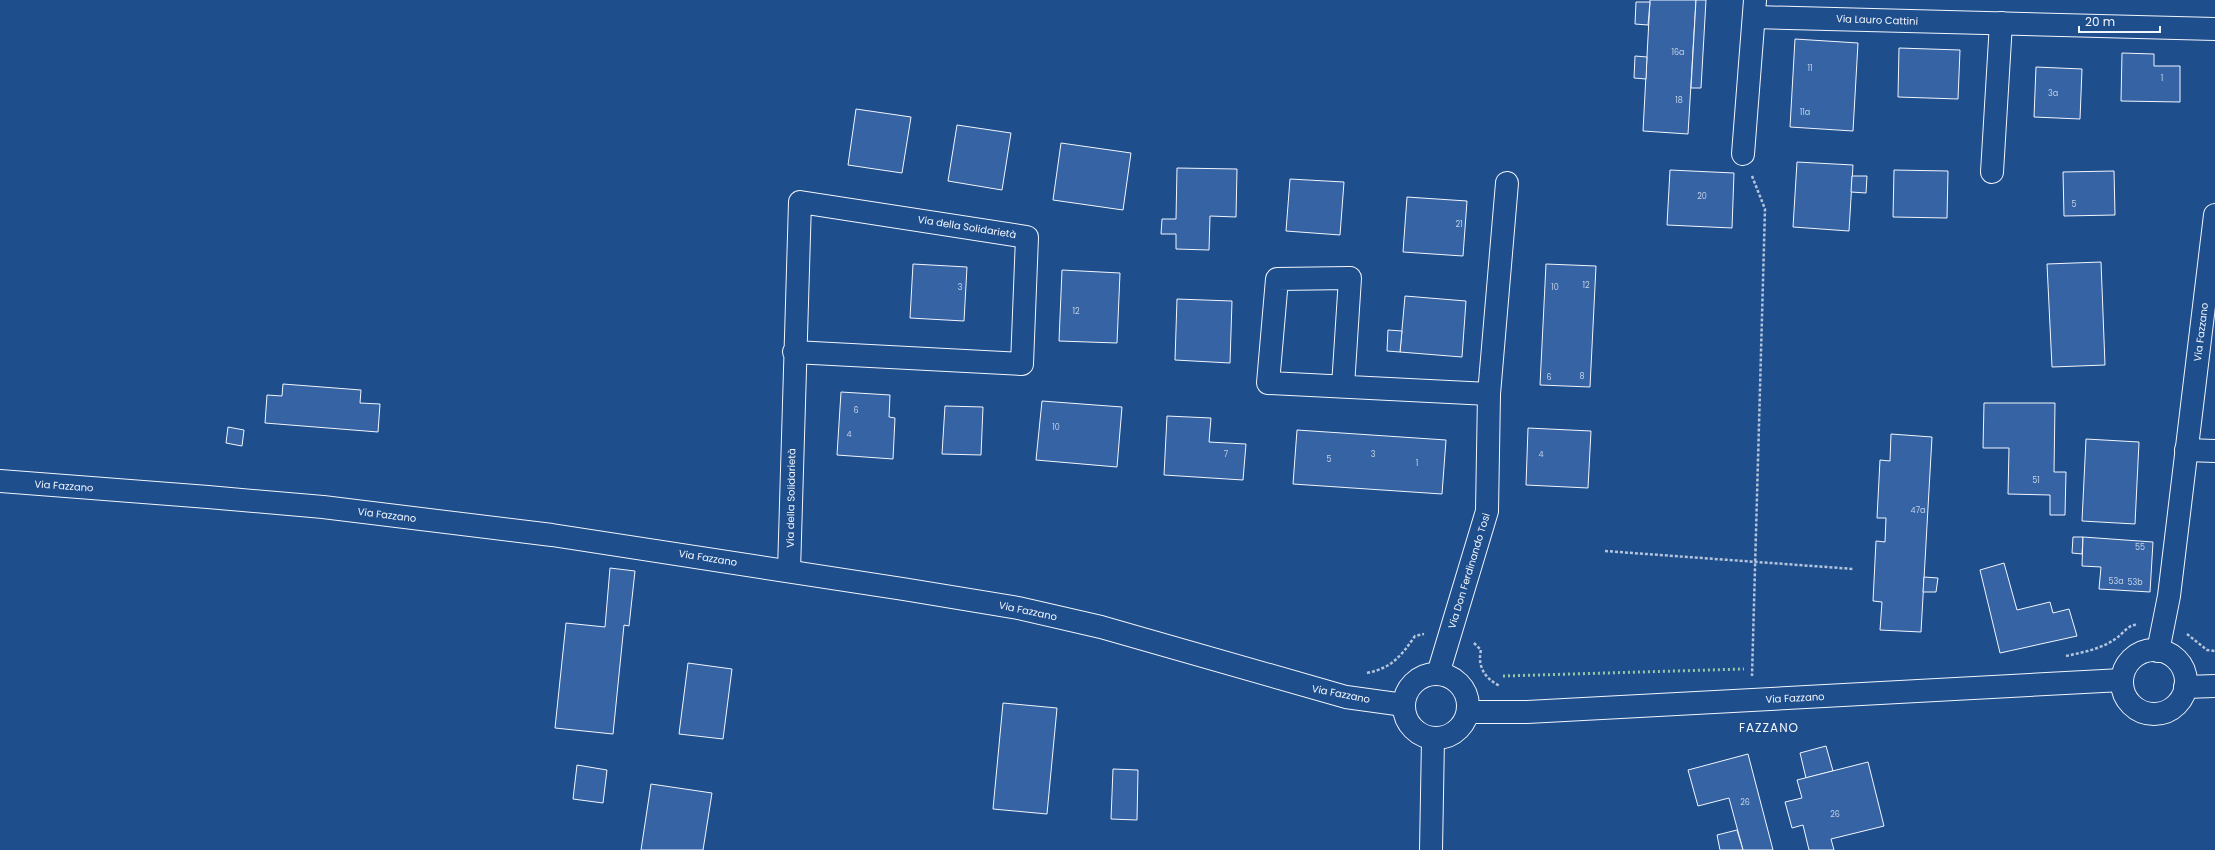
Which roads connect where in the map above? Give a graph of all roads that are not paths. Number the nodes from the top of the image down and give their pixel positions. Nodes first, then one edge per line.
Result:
1 (1754, 8) edge
2 (2001, 23) junction
3 (2215, 30) edge
4 (1743, 154) road end
5 (1992, 172) dead end
6 (1507, 183) dead end
7 (2215, 215) edge
8 (794, 352) junction
9 (1344, 386) junction
10 (1489, 394) junction
11 (2186, 450) junction
12 (2215, 451) edge
13 (0, 481) edge
14 (789, 571) junction
15 (2160, 642) junction
16 (1438, 674) junction
17 (2122, 680) junction
18 (2215, 686) edge
19 (2185, 687) junction
20 (1404, 705) junction
21 (1468, 712) junction
22 (1433, 739) junction
23 (1432, 850) edge

1 - 2 street, Via Lauro Cattini
1 - 4 street, Via Lauro Cattini
2 - 3 street, Via Lauro Cattini
2 - 5 street
6 - 10 street, Via Don Ferdinando Tosi
7 - 11 street, Via Fazzano
8 - 8 street, Via della Solidarietà
8 - 14 street, Via della Solidarietà
9 - 9 street
9 - 10 street
10 - 16 street, Via Don Ferdinando Tosi
11 - 12 street
11 - 15 street, Via Fazzano
13 - 14 street, Via Fazzano
14 - 20 street, Via Fazzano
15 - 17 street
15 - 19 street
16 - 20 street
16 - 21 street
17 - 19 street
17 - 21 street, Via Fazzano
18 - 19 street
20 - 22 street
21 - 22 street
22 - 23 street

